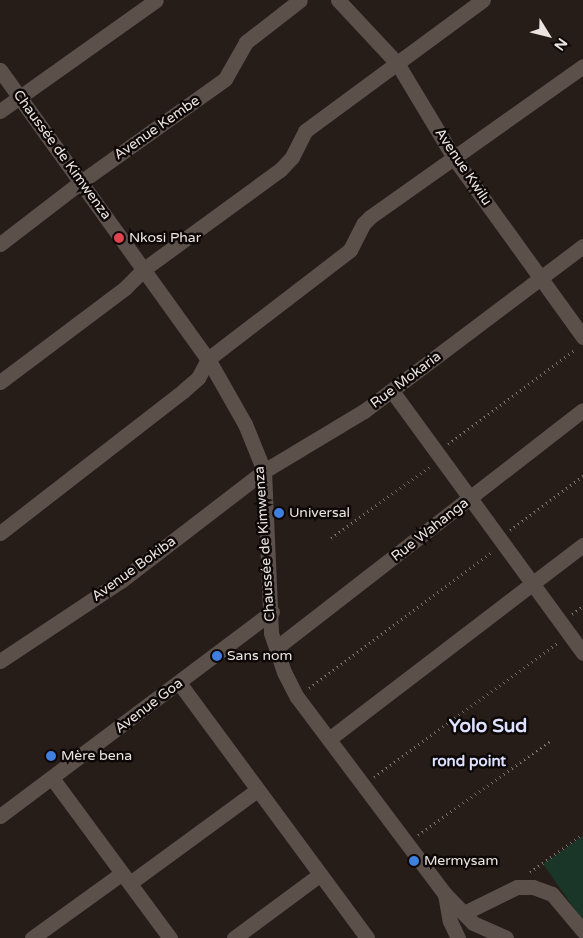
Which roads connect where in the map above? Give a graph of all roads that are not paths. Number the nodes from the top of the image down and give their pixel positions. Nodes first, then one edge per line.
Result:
1 (156, 0) edge
2 (300, 0) edge
3 (338, 0) edge
4 (483, 0) edge
5 (397, 63) junction
6 (583, 66) edge
7 (0, 70) edge
8 (19, 96) junction
9 (0, 111) edge
10 (454, 158) junction
11 (82, 181) junction
12 (0, 244) edge
13 (583, 246) edge
14 (144, 269) junction
15 (542, 278) junction
16 (583, 337) edge
17 (208, 359) junction
18 (0, 382) edge
19 (392, 391) junction
20 (583, 410) edge
21 (264, 471) junction
22 (470, 498) junction
23 (0, 533) edge
24 (583, 545) edge
25 (533, 584) junction
26 (272, 612) junction
27 (276, 648) junction
28 (583, 653) edge
29 (0, 661) edge
30 (180, 684) junction
31 (329, 739) junction
32 (52, 778) junction
33 (257, 790) junction
34 (0, 816) edge
35 (319, 875) junction
36 (126, 878) junction
37 (445, 894) junction
38 (464, 913) junction
39 (583, 931) edge
40 (32, 938) edge
41 (170, 938) edge
42 (234, 938) edge
43 (367, 938) edge
44 (458, 938) edge
45 (506, 938) edge

1 - 8 street
2 - 11 street, Avenue Kembe
3 - 5 street, Avenue Kwilu
4 - 5 street
5 - 10 street, Avenue Kwilu
5 - 14 street
6 - 10 street
7 - 8 street, Chaussée de Kimwenza
8 - 9 street
8 - 11 street, Chaussée de Kimwenza
10 - 15 street, Avenue Kwilu
10 - 17 street
11 - 12 street, Avenue Kembe
11 - 14 street, Chaussée de Kimwenza
13 - 15 street, Rue Mokaria
14 - 17 street, Chaussée de Kimwenza
14 - 18 street
15 - 16 street, Avenue Kwilu
15 - 19 street, Rue Mokaria
17 - 21 street, Chaussée de Kimwenza
17 - 23 street
19 - 21 street, Rue Mokaria
19 - 22 street
20 - 22 street, Rue Wahanga
21 - 26 street, Chaussée de Kimwenza
21 - 29 street, Avenue Bokiba
22 - 25 street
22 - 27 street, Rue Wahanga
24 - 25 street
25 - 28 street
25 - 31 street
26 - 27 street, Chaussée de Kimwenza
26 - 30 street, Avenue Goa
27 - 31 street, Chaussée de Kimwenza
30 - 32 street, Avenue Goa
30 - 33 street
31 - 37 street, Chaussée de Kimwenza
32 - 34 street, Avenue Goa
32 - 36 street
33 - 35 street
33 - 36 street
35 - 42 street
35 - 43 street
36 - 40 street
36 - 41 street
37 - 38 street, Chaussée de Kimwenza
37 - 44 street
38 - 39 street
38 - 45 street, Chaussée de Kimwenza

